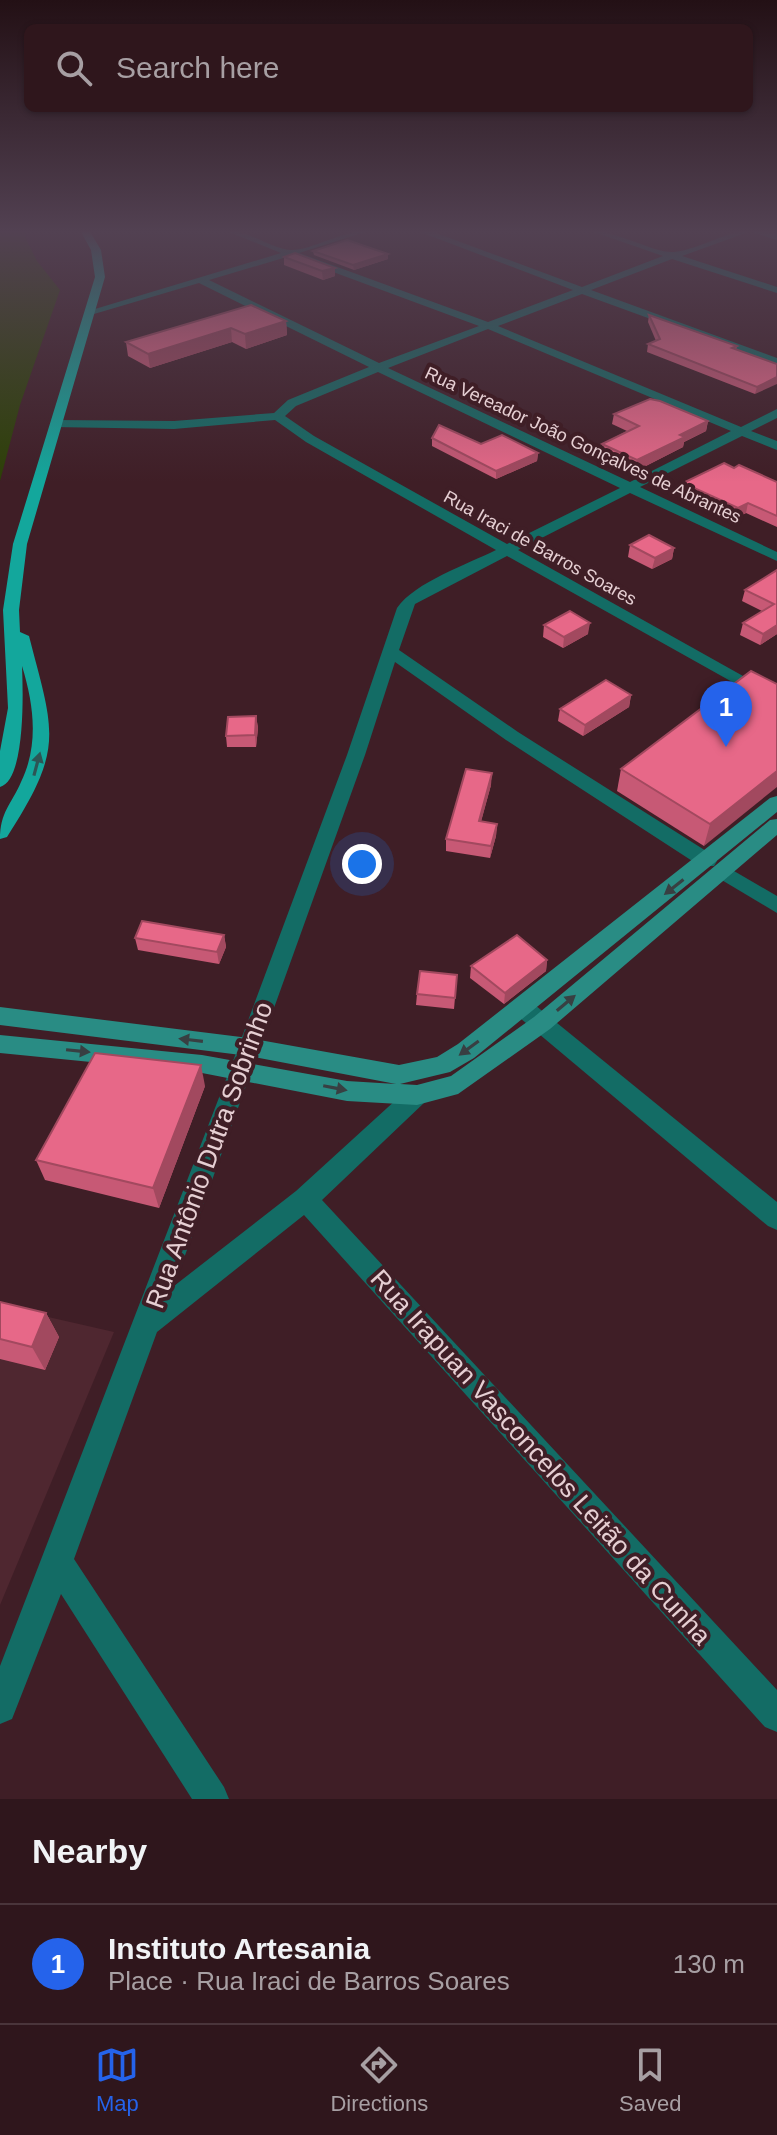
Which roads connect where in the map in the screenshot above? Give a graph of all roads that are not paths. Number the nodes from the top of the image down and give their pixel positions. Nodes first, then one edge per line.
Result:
1 (89, 314) edge
2 (269, 314) edge
3 (456, 314) edge
4 (522, 314) edge
5 (648, 314) edge
6 (489, 326) junction
7 (777, 362) edge
8 (378, 368) junction
9 (777, 413) edge
10 (281, 420) junction
11 (56, 424) junction
12 (743, 432) junction
13 (777, 446) edge
14 (634, 487) junction
15 (508, 551) junction
16 (777, 557) edge
17 (12, 601) junction
18 (391, 652) junction
19 (777, 702) edge
20 (0, 781) edge
21 (777, 802) edge
22 (777, 825) edge
23 (0, 832) edge
24 (715, 866) junction
25 (777, 906) edge
26 (522, 1007) junction
27 (0, 1016) edge
28 (542, 1023) junction
29 (0, 1044) edge
30 (245, 1058) junction
31 (417, 1095) junction
32 (305, 1199) junction
33 (777, 1218) edge
34 (146, 1324) junction
35 (58, 1562) junction
36 (0, 1707) edge
37 (777, 1715) edge
38 (212, 1799) edge

1 - 11 main road
2 - 8 street, Rua Vereador João Gonçalves de Abrantes
3 - 6 street
4 - 6 street
5 - 7 street
6 - 8 street
6 - 12 street
8 - 10 street
8 - 14 street, Rua Vereador João Gonçalves de Abrantes
9 - 12 street
10 - 11 street
10 - 15 street, Rua Iraci de Barros Soares
11 - 17 main road
12 - 13 street
12 - 14 street
14 - 15 street
14 - 16 street, Rua Vereador João Gonçalves de Abrantes
15 - 18 street, Rua Antônio Dutra Sobrinho
15 - 19 street, Rua Iraci de Barros Soares
17 - 20 main road
23 -> 17 main road
18 - 24 street
18 - 30 street, Rua Antônio Dutra Sobrinho
21 - 24 main road
22 - 24 main road
24 - 25 street
24 -> 26 main road
28 -> 24 main road
26 - 28 street
26 -> 30 main road
30 -> 27 main road
28 - 31 main road
28 - 33 street
29 -> 30 main road
30 -> 31 main road
30 - 34 street, Rua Antônio Dutra Sobrinho
31 - 32 street
32 - 34 street
32 - 37 street, Rua Irapuan Vasconcelos Leitão da Cunha
34 - 35 street, Rua Antônio Dutra Sobrinho
35 - 36 street, Rua Antônio Dutra Sobrinho
35 - 38 street

